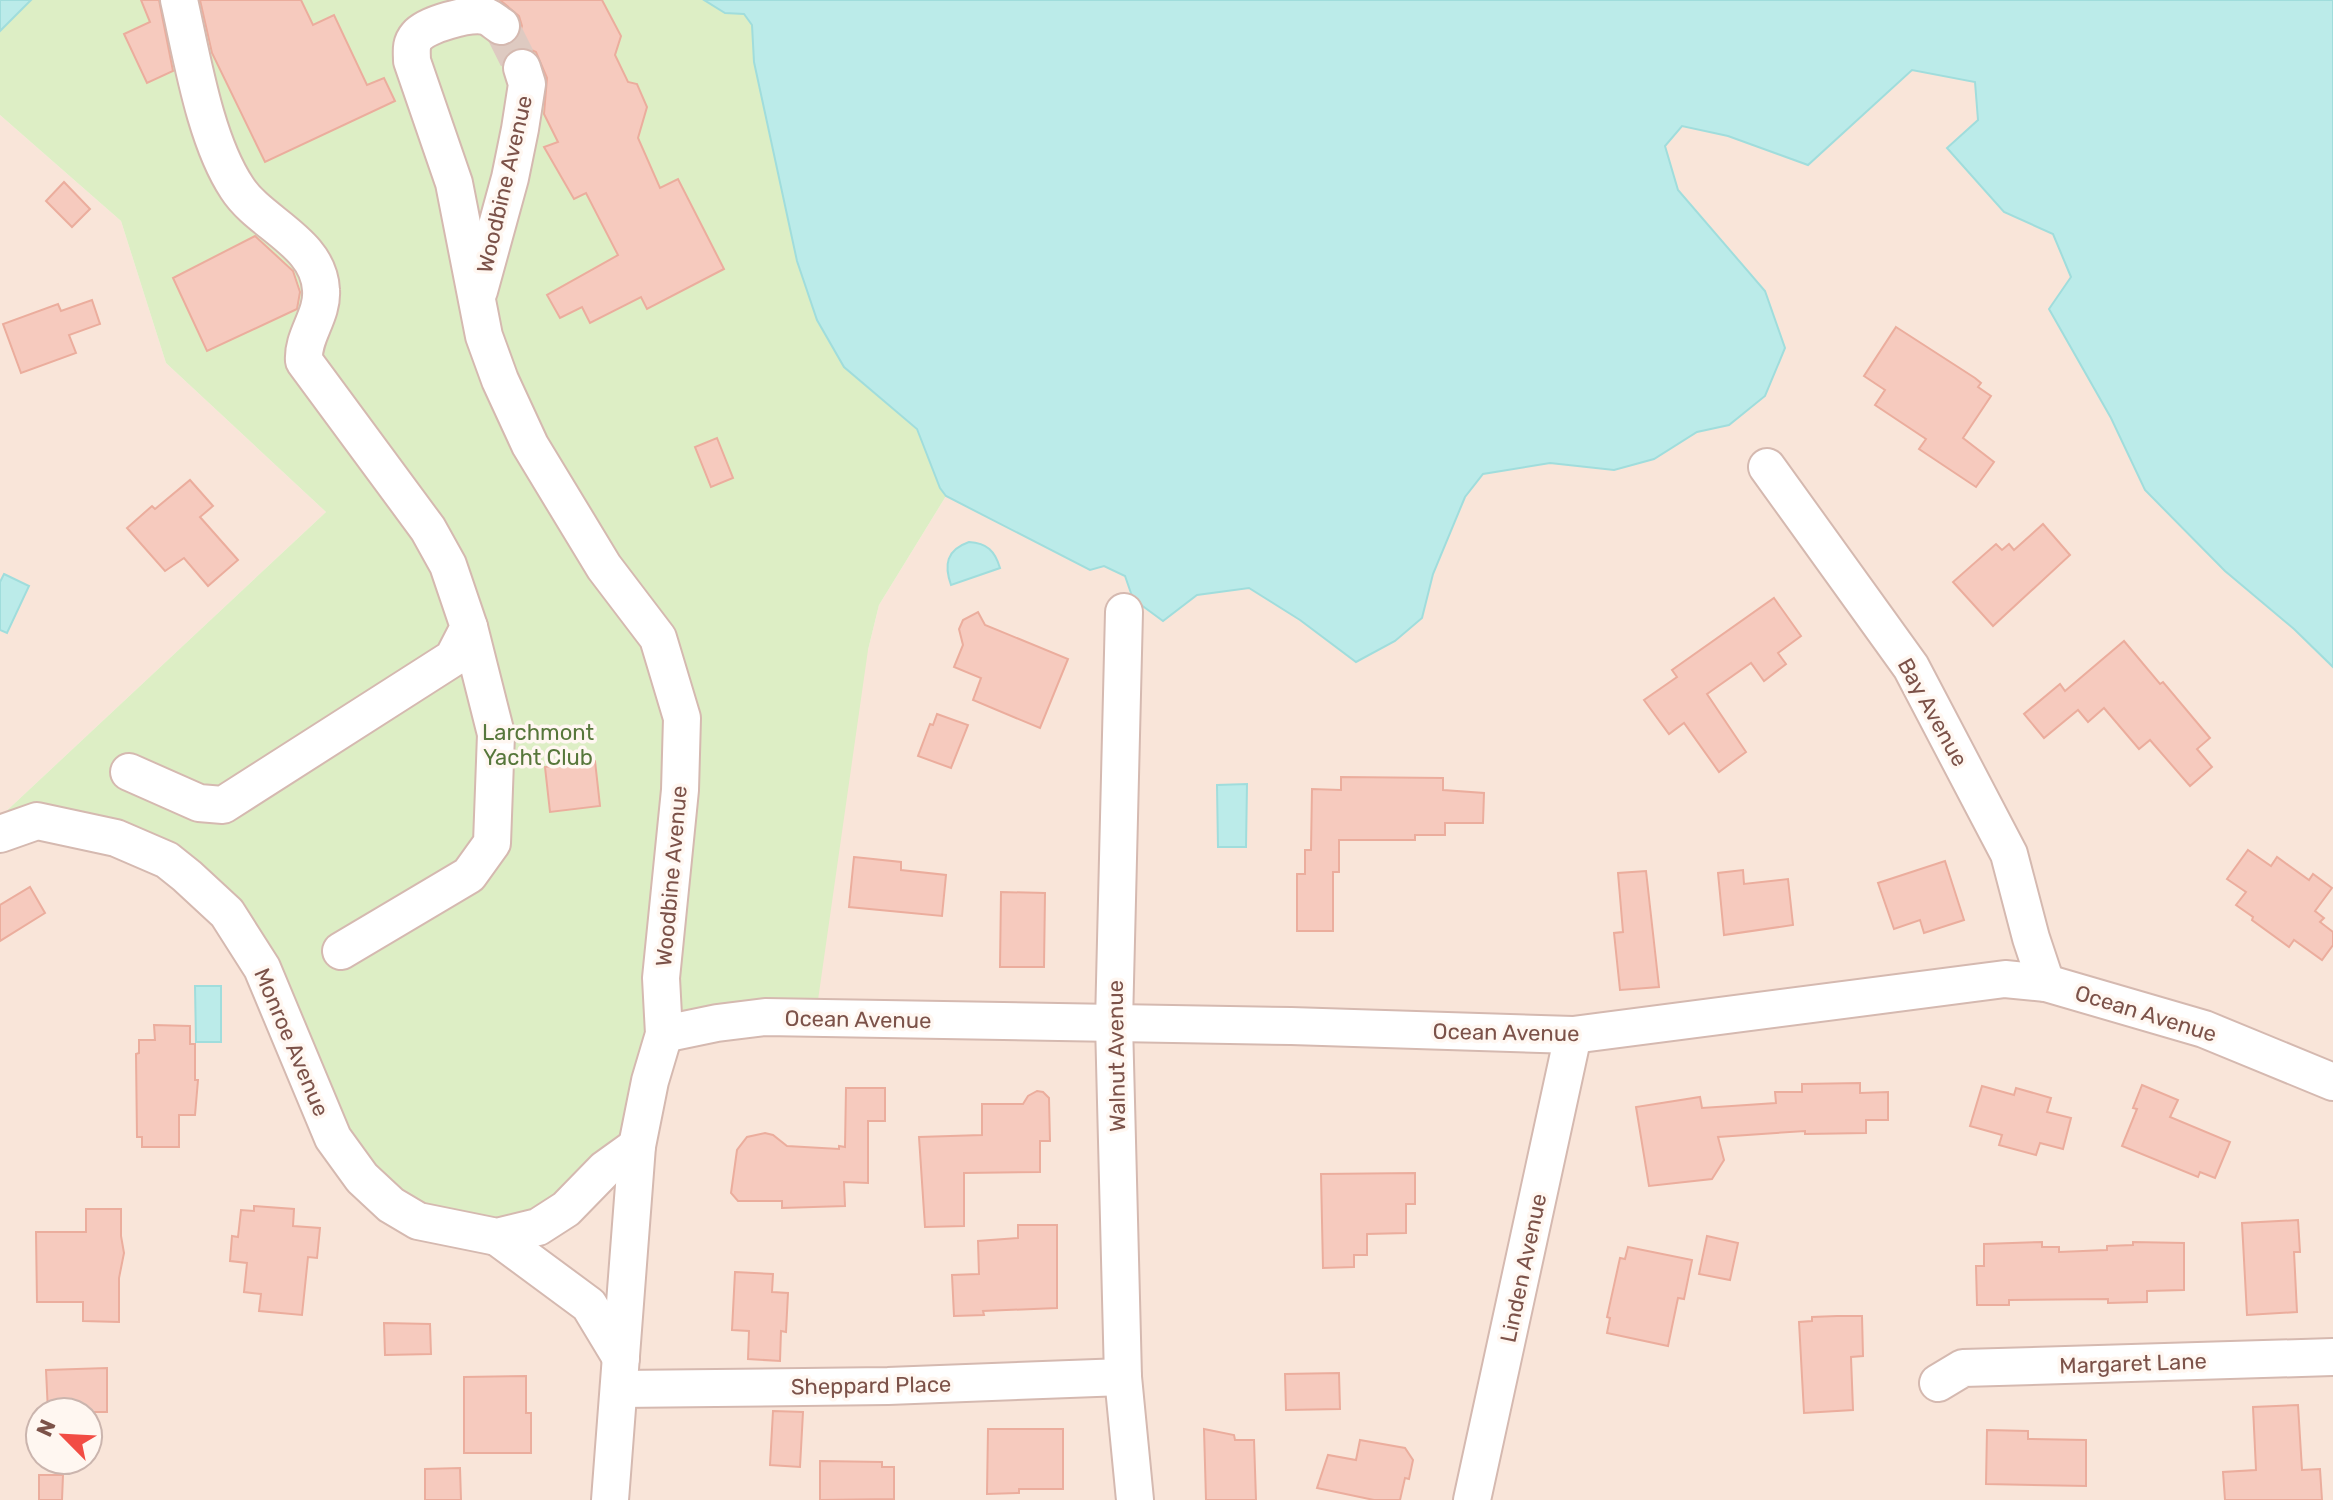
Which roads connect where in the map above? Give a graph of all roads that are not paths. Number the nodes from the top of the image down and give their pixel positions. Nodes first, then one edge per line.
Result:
1 (179, 0) edge
2 (501, 26) dead end
3 (522, 68) tunnel mouth
4 (476, 300) junction
5 (1767, 467) dead end
6 (1124, 612) dead end
7 (469, 627) junction
8 (129, 772) dead end
9 (0, 834) edge
10 (341, 951) dead end
11 (2046, 983) junction
12 (1114, 1023) junction
13 (664, 1034) junction
14 (1573, 1035) junction
15 (2332, 1082) edge
16 (637, 1146) junction
17 (497, 1237) junction
18 (2333, 1357) edge
19 (620, 1373) junction
20 (1123, 1377) junction
21 (1938, 1383) dead end
22 (610, 1500) edge
23 (1135, 1500) edge
24 (1472, 1500) edge

1 - 7 street
2 - 4 street, Woodbine Avenue
3 - 4 street, Woodbine Avenue
4 - 13 street, Woodbine Avenue
5 - 11 street, Bay Avenue
6 - 12 street, Walnut Avenue
7 - 8 street
7 - 10 street
9 - 17 street, Monroe Avenue
11 - 14 street, Ocean Avenue
11 - 15 street, Ocean Avenue
12 - 13 street, Ocean Avenue
12 - 14 street, Ocean Avenue
12 - 20 street, Walnut Avenue
13 - 16 street, Woodbine Avenue
14 - 24 street, Linden Avenue
16 - 17 street, Monroe Avenue
16 - 19 street, Woodbine Avenue
17 - 19 street, Monroe Avenue
18 - 21 street, Margaret Lane
19 - 20 street, Sheppard Place
19 - 22 street, Woodbine Avenue
20 - 23 street, Walnut Avenue

